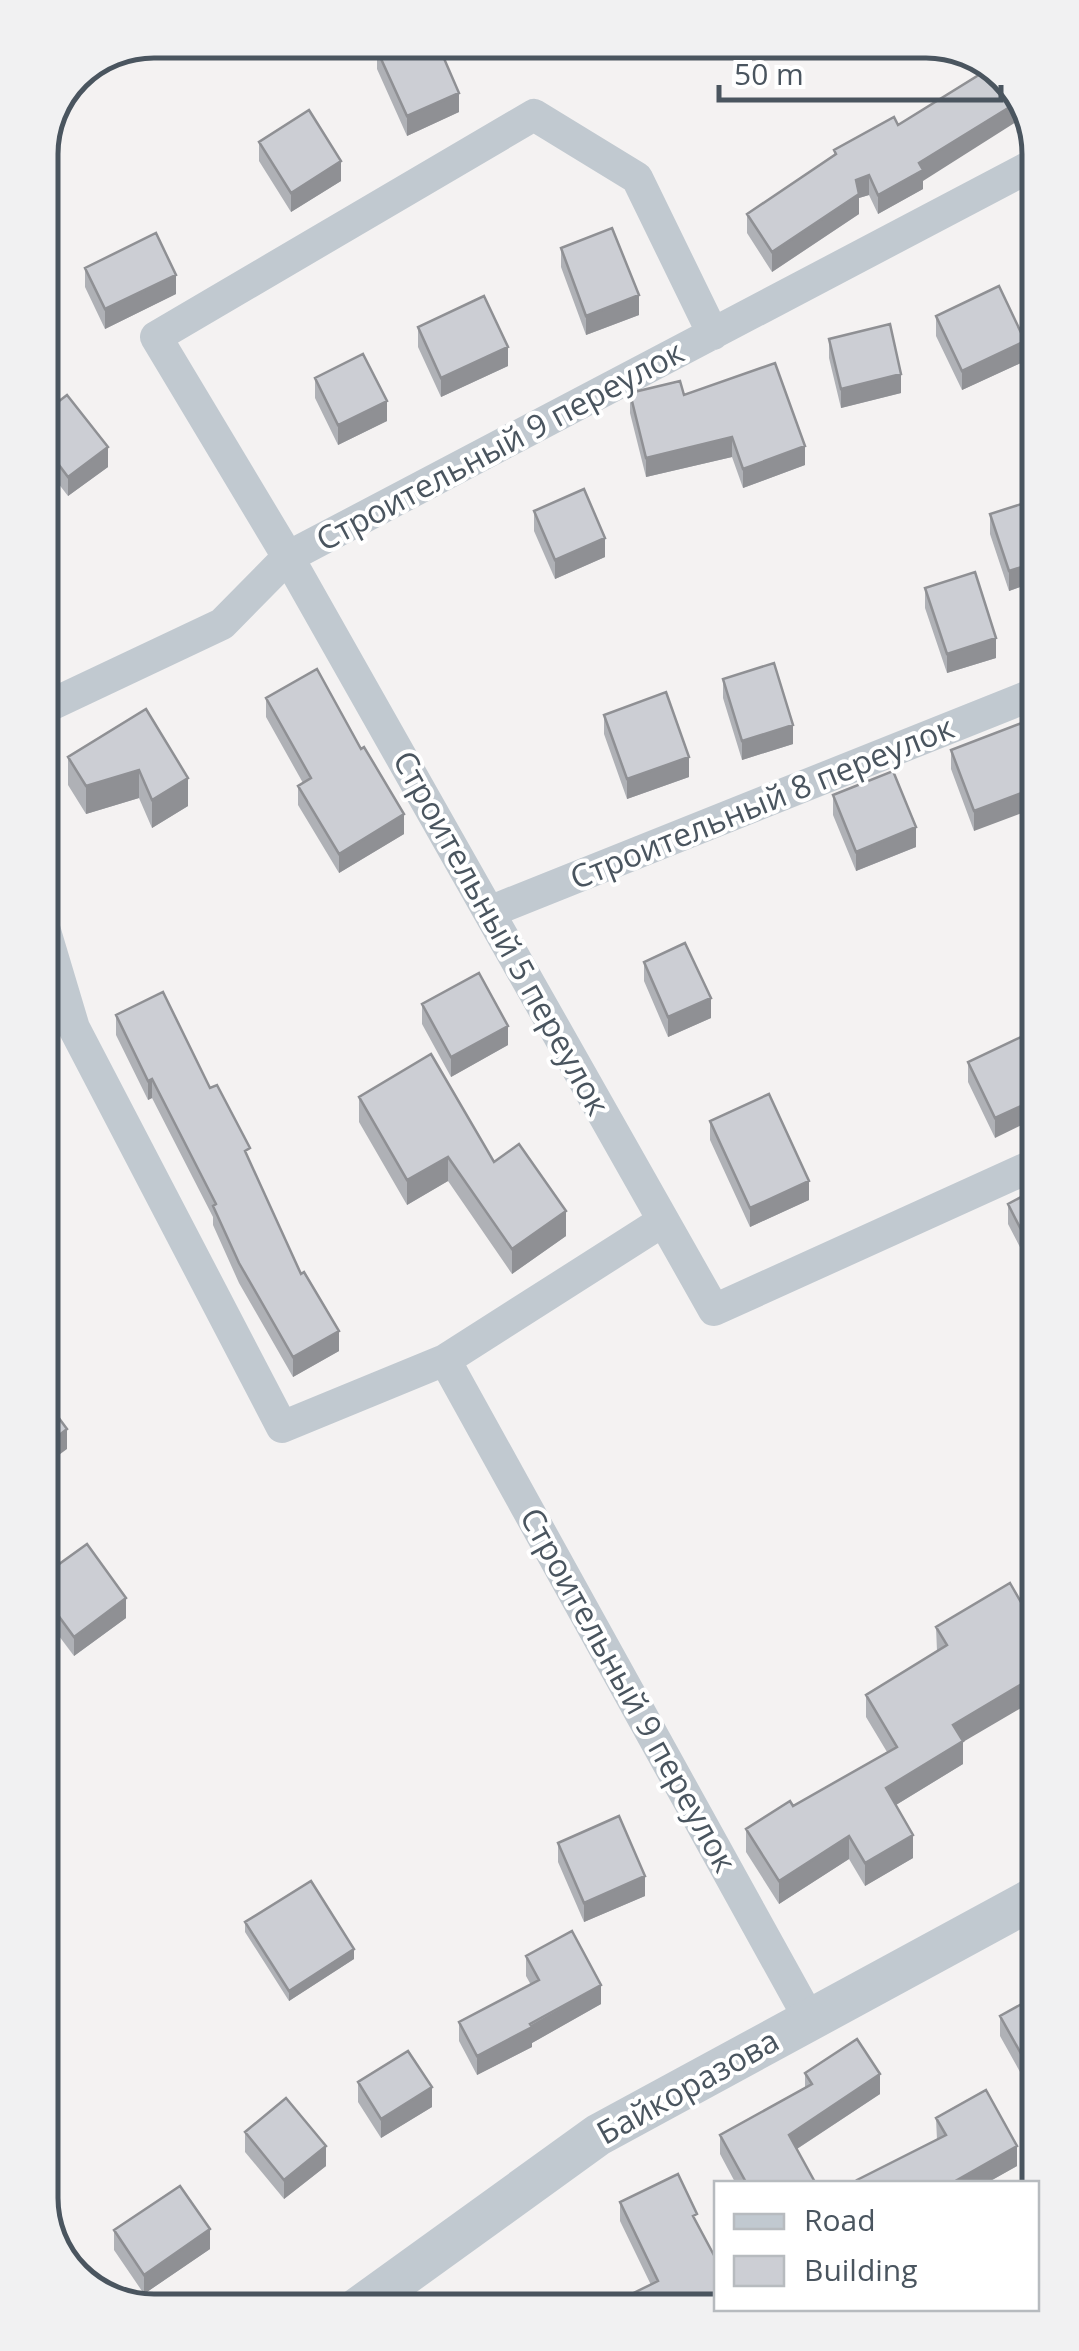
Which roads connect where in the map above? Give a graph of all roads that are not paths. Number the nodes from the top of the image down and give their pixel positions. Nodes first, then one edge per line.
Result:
1 (1022, 171) edge
2 (712, 334) junction
3 (288, 557) junction
4 (1022, 699) edge
5 (58, 702) edge
6 (489, 912) junction
7 (58, 974) edge
8 (1022, 1170) edge
9 (664, 1221) junction
10 (445, 1360) junction
11 (1022, 1905) edge
12 (810, 2020) junction
13 (380, 2293) edge

1 - 2 street, Строительный 9 переулок
2 - 3 street, Строительный 9 переулок
2 - 3 street, Строительный 9 переулок
3 - 5 street, Строительный 9 переулок
3 - 6 street, Строительный 5 переулок
4 - 6 street, Строительный 8 переулок
6 - 9 street, Строительный 5 переулок
7 - 10 street
8 - 9 street, Строительный 5 переулок
9 - 10 street
10 - 12 street, Строительный 9 переулок
11 - 12 street, Байкоразова
12 - 13 street, Байкоразова

